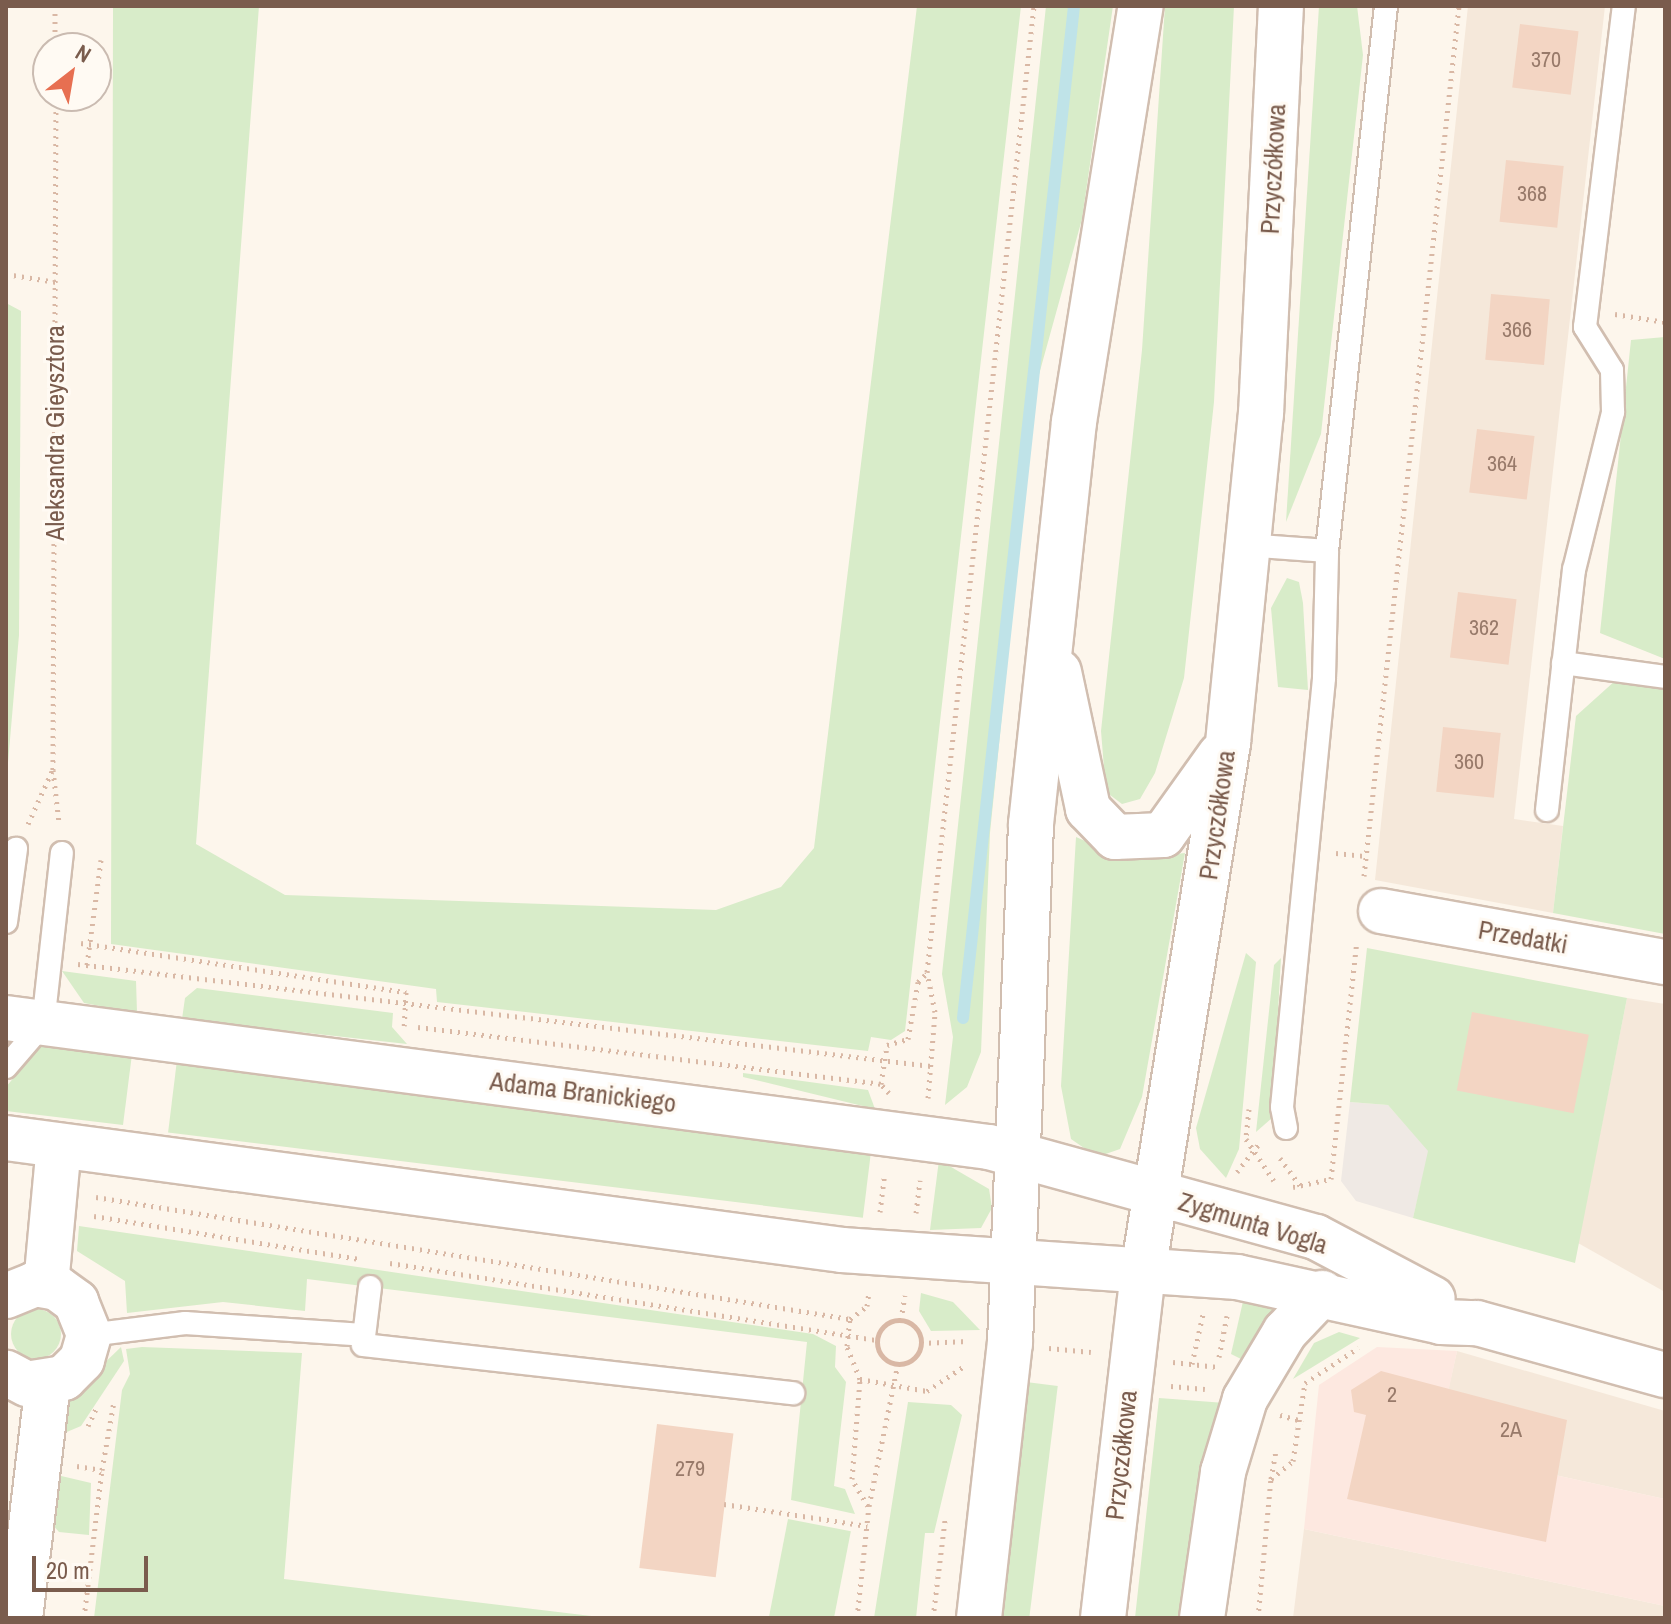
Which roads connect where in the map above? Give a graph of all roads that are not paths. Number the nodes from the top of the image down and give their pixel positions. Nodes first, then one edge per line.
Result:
1 (1141, 6) edge
2 (1281, 6) edge
3 (1386, 6) edge
4 (1624, 6) edge
5 (1246, 545) junction
6 (1327, 551) junction
7 (1051, 636) junction
8 (1563, 663) junction
9 (1665, 677) edge
10 (1228, 743) junction
11 (1547, 810) dead end
12 (16, 849) road end
13 (62, 853) road end
14 (1368, 906) road end
15 (6, 922) edge
16 (1665, 962) edge
17 (24, 1021) edge
18 (6, 1067) edge
19 (1286, 1128) road end
20 (6, 1138) edge
21 (59, 1146) junction
22 (1018, 1155) junction
23 (1156, 1193) junction
24 (1014, 1267) junction
25 (1143, 1272) junction
26 (370, 1287) dead end
27 (26, 1290) edge
28 (1322, 1293) junction
29 (1477, 1323) junction
30 (89, 1335) junction
31 (364, 1335) junction
32 (6, 1373) edge
33 (1665, 1375) edge
34 (48, 1384) junction
35 (793, 1393) dead end
36 (20, 1618) edge
37 (979, 1618) edge
38 (1103, 1618) edge
39 (1202, 1618) edge

1 - 7 main road
2 - 5 main road, Przyczółkowa
3 - 6 lane
4 - 8 lane
5 - 6 lane
5 - 10 main road, Przyczółkowa
6 - 19 lane
7 - 10 main road
7 - 22 main road
8 - 9 lane
8 - 11 lane
10 - 23 main road, Przyczółkowa
12 - 15 lane
13 - 17 lane
14 - 16 main road, Przedatki
17 - 18 lane
17 - 22 main road, Adama Branickiego
20 - 21 main road
21 - 24 main road
21 - 27 main road
22 - 23 main road, Adama Branickiego
22 - 24 main road
23 - 25 main road, Przyczółkowa
23 - 29 main road, Zygmunta Vogla
24 - 25 main road
24 - 37 main road
25 - 28 main road, Zygmunta Vogla
25 - 38 main road, Przyczółkowa
26 - 31 lane
27 - 30 main road
28 - 29 main road, Zygmunta Vogla
28 - 39 main road
29 - 33 main road, Zygmunta Vogla
30 - 31 lane
30 - 34 main road
31 - 35 lane
32 - 34 main road
34 - 36 main road

